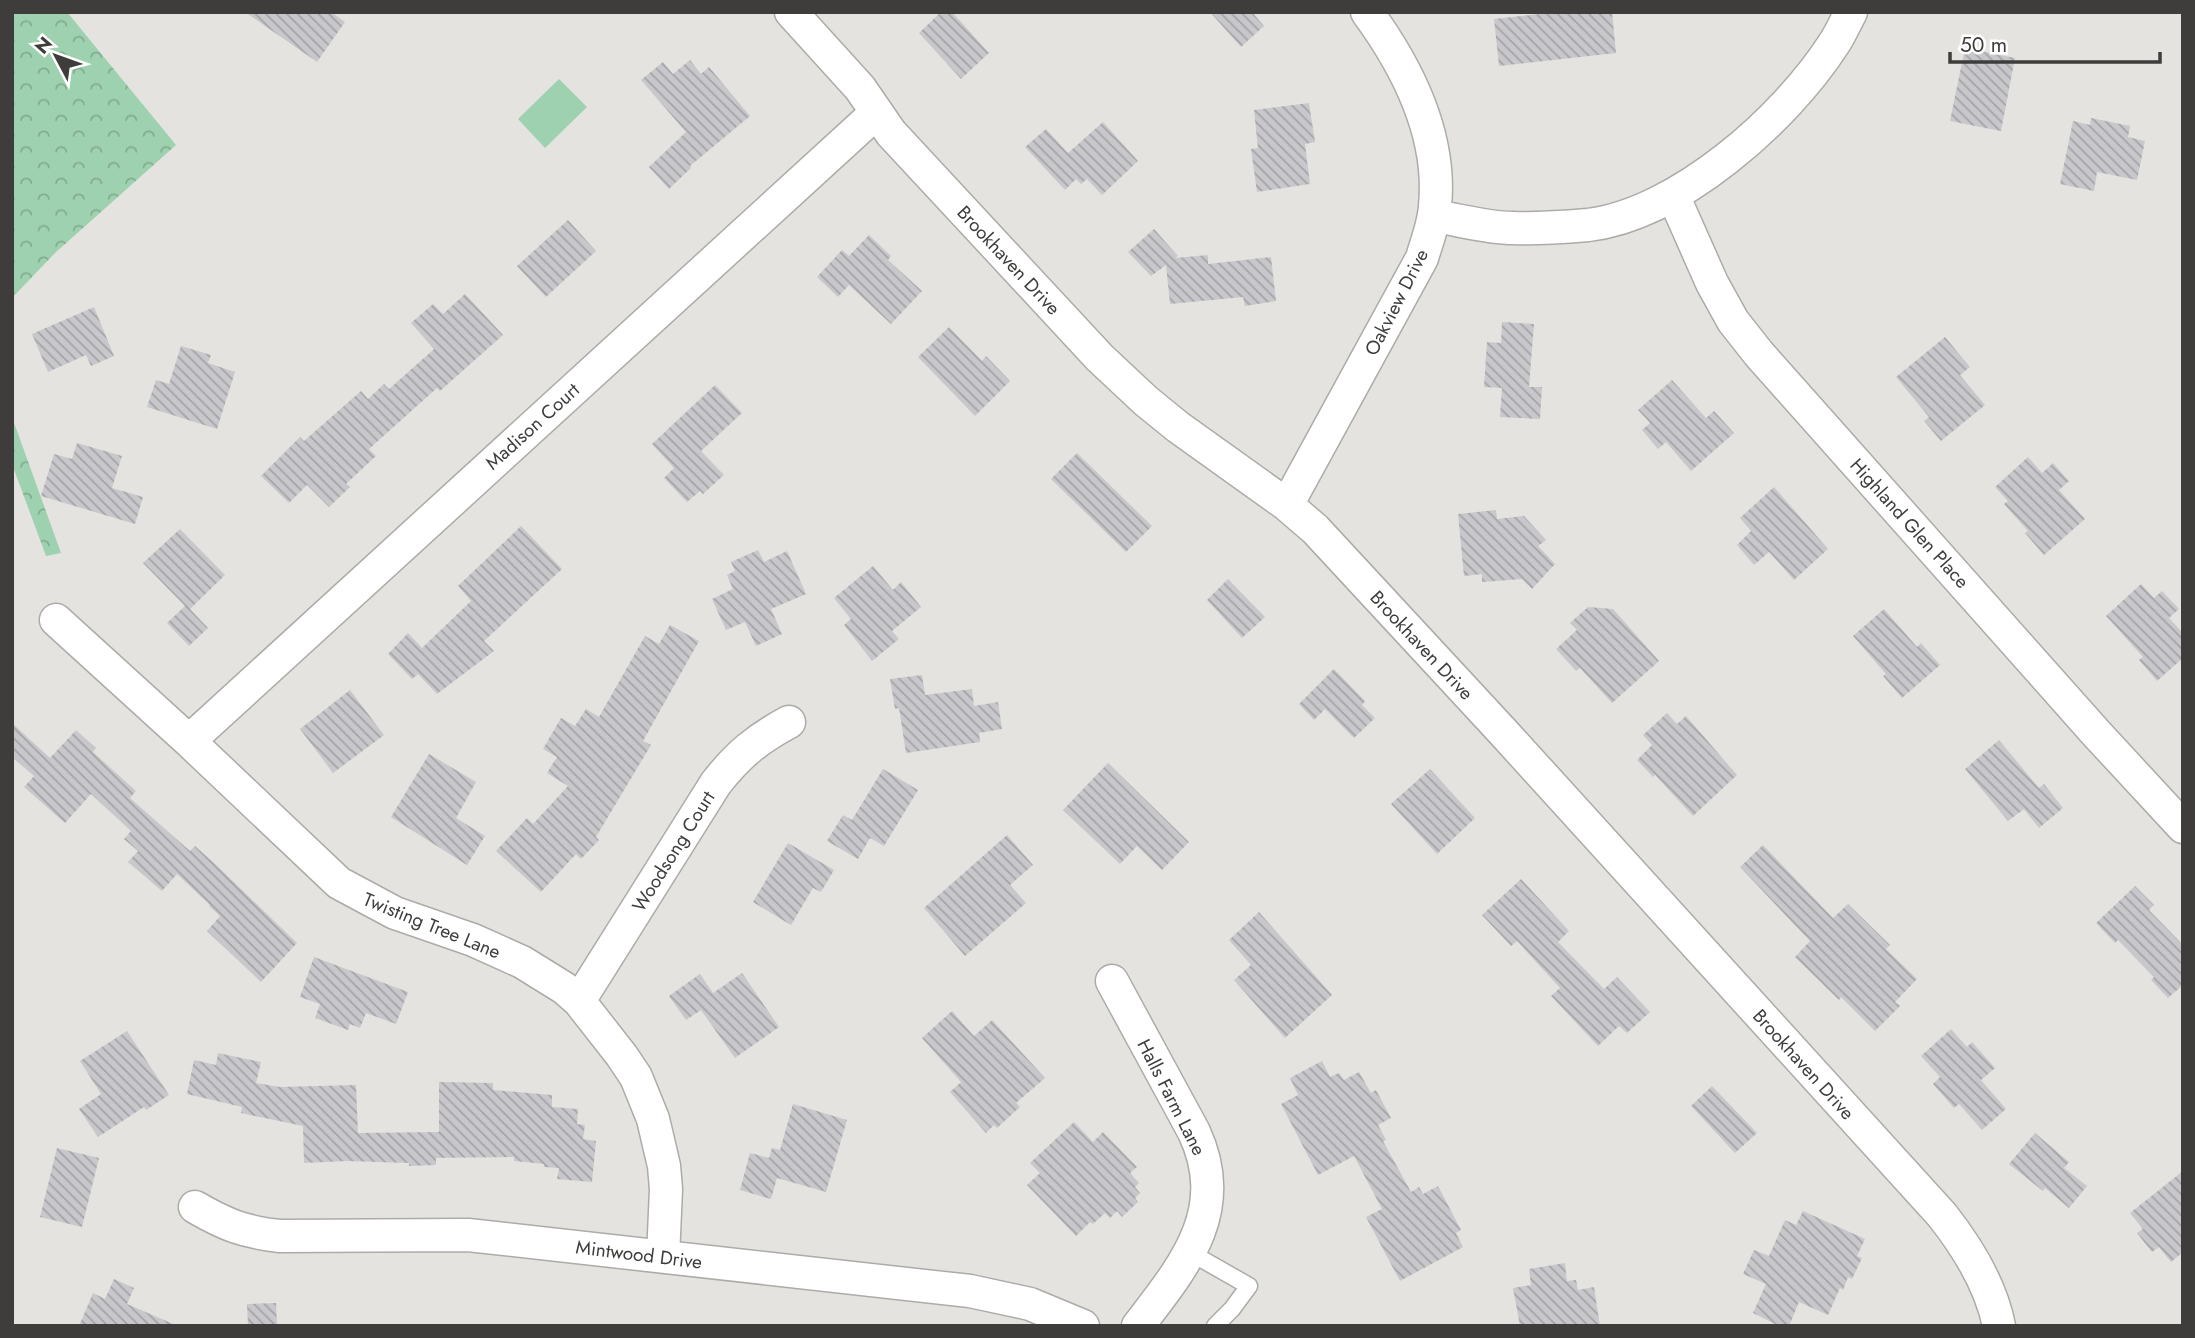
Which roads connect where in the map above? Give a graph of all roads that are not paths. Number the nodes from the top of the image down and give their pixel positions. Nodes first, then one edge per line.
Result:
1 (790, 12) edge
2 (1367, 12) edge
3 (1851, 12) edge
4 (876, 113) junction
5 (1673, 195) junction
6 (1434, 216) junction
7 (1287, 505) junction
8 (56, 620) dead end
9 (789, 722) dead end
10 (189, 741) junction
11 (2183, 827) edge
12 (1112, 981) dead end
13 (579, 1001) junction
14 (195, 1207) dead end
15 (1191, 1254) junction
16 (663, 1257) junction
17 (1083, 1326) edge
18 (1138, 1326) edge
19 (1215, 1326) edge
20 (1999, 1326) edge

1 - 4 street, Brookhaven Drive
2 - 6 street, Oakview Drive
3 - 5 street
4 - 7 street, Brookhaven Drive
4 - 10 street, Madison Court
5 - 6 street
5 - 11 street, Highland Glen Place
6 - 7 street, Oakview Drive
7 - 20 street, Brookhaven Drive
8 - 10 street, Twisting Tree Lane
9 - 13 street, Woodsong Court
10 - 13 street, Twisting Tree Lane
12 - 15 street, Halls Farm Lane
13 - 16 street, Twisting Tree Lane
14 - 16 street, Mintwood Drive
15 - 18 street, Halls Farm Lane
15 - 19 lane
16 - 17 street, Mintwood Drive

